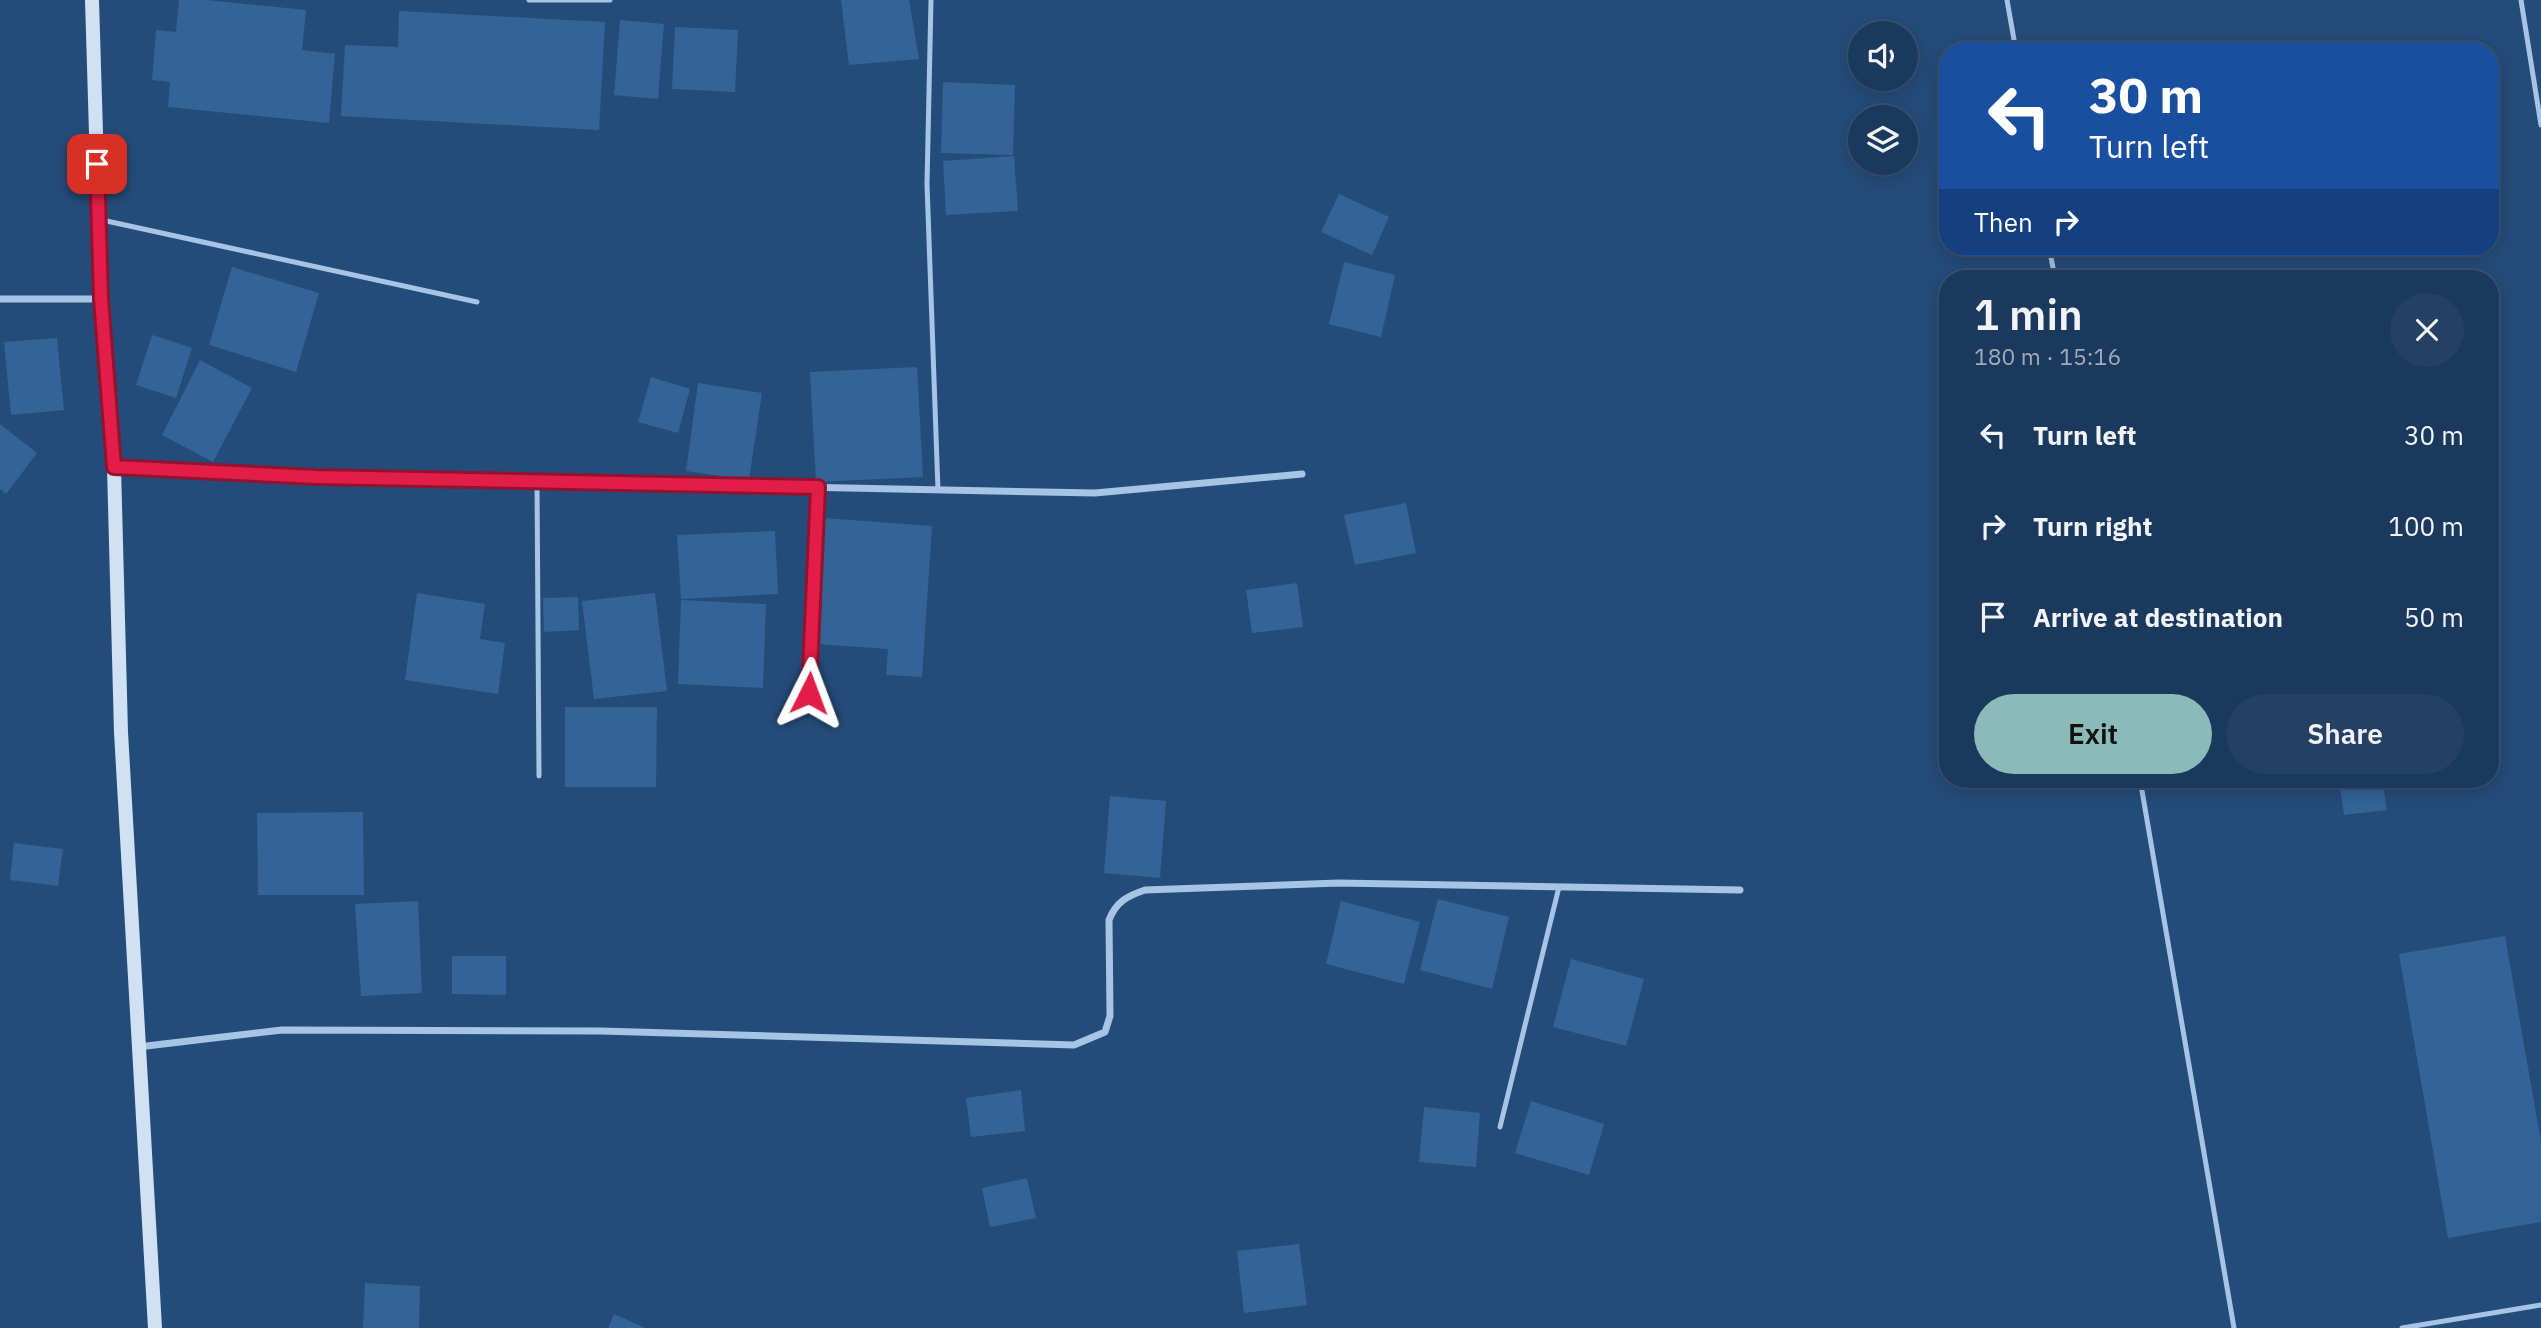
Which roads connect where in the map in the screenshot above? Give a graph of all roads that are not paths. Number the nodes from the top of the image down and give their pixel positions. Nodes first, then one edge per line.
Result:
1 (92, 0) edge
2 (529, 0) edge
3 (610, 0) edge
4 (930, 0) edge
5 (2007, 0) edge
6 (2521, 0) edge
7 (2014, 42) edge
8 (2541, 125) edge
9 (99, 219) junction
10 (0, 299) edge
11 (101, 299) junction
12 (477, 303) dead end
13 (114, 467) junction
14 (1302, 474) dead end
15 (537, 481) junction
16 (818, 487) junction
17 (938, 490) junction
18 (809, 693) dead end
19 (539, 776) dead end
20 (2142, 788) edge
21 (1559, 887) junction
22 (1740, 890) dead end
23 (138, 1047) junction
24 (1500, 1127) dead end
25 (2541, 1305) edge
26 (155, 1328) edge
27 (2234, 1328) edge
28 (2402, 1328) edge

1 - 9 street
2 - 3 lane
4 - 17 lane
5 - 7 lane
6 - 8 lane
9 - 11 street
9 - 12 lane
10 - 11 street
11 - 13 street
13 - 15 street
13 - 23 street
14 - 17 street
15 - 16 street
15 - 19 lane
16 - 17 street
16 - 18 lane
20 - 27 lane
21 - 22 street
21 - 23 street
21 - 24 lane
23 - 26 street
25 - 28 lane

